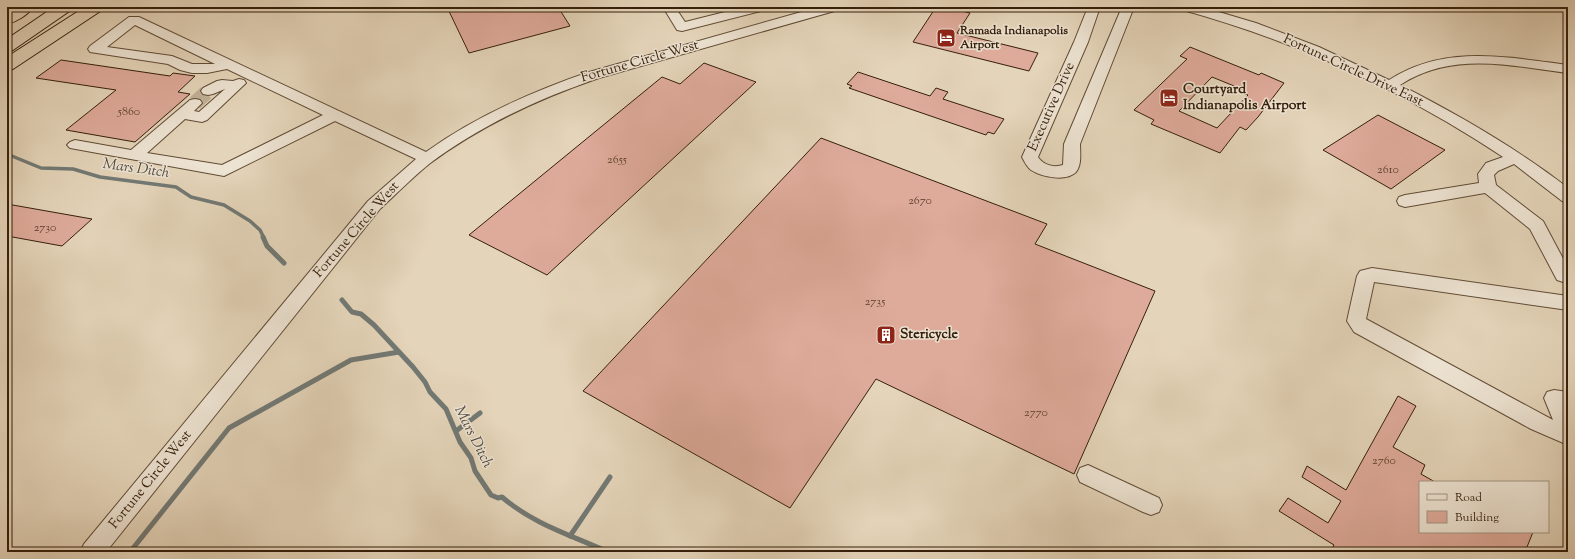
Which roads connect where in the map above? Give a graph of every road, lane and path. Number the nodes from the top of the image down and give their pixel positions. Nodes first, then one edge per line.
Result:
1 (25, 7) edge
2 (65, 7) edge
3 (96, 7) edge
4 (668, 7) edge
5 (760, 7) edge
6 (833, 7) edge
7 (1094, 7) edge
8 (1128, 7) edge
9 (1188, 7) edge
10 (7, 19) edge
11 (7, 46) edge
12 (228, 65) junction
13 (7, 66) edge
14 (1568, 69) edge
15 (249, 75) junction
16 (1391, 85) junction
17 (236, 86) junction
18 (208, 92) tunnel mouth
19 (195, 103) tunnel mouth
20 (182, 114) junction
21 (335, 115) junction
22 (75, 145) dead end
23 (134, 156) junction
24 (426, 158) junction
25 (1515, 158) junction
26 (1488, 187) junction
27 (1568, 197) edge
28 (1405, 201) dead end
29 (1563, 275) dead end
30 (1568, 303) edge
31 (1568, 400) edge
32 (1568, 430) edge
33 (1568, 436) edge
34 (1088, 475) dead end
35 (1151, 504) dead end
36 (92, 552) edge

1 - 10 highway
2 - 11 highway
3 - 13 highway
4 - 5 street
6 - 24 street, Fortune Circle West
7 - 8 street, Executive Drive
9 - 16 street, Fortune Circle Drive East
12 - 12 street
12 - 15 street
14 - 16 street
15 - 17 street
15 - 21 street
16 - 25 street, Fortune Circle Drive East
17 - 18 street
17 - 20 street
19 - 20 street
20 - 23 street
21 - 23 street
21 - 24 street
22 - 23 street
24 - 36 street, Fortune Circle West
25 - 26 street
25 - 27 street, Fortune Circle Drive East
26 - 28 street
26 - 29 street
30 - 33 street
31 - 32 street
34 - 35 street

